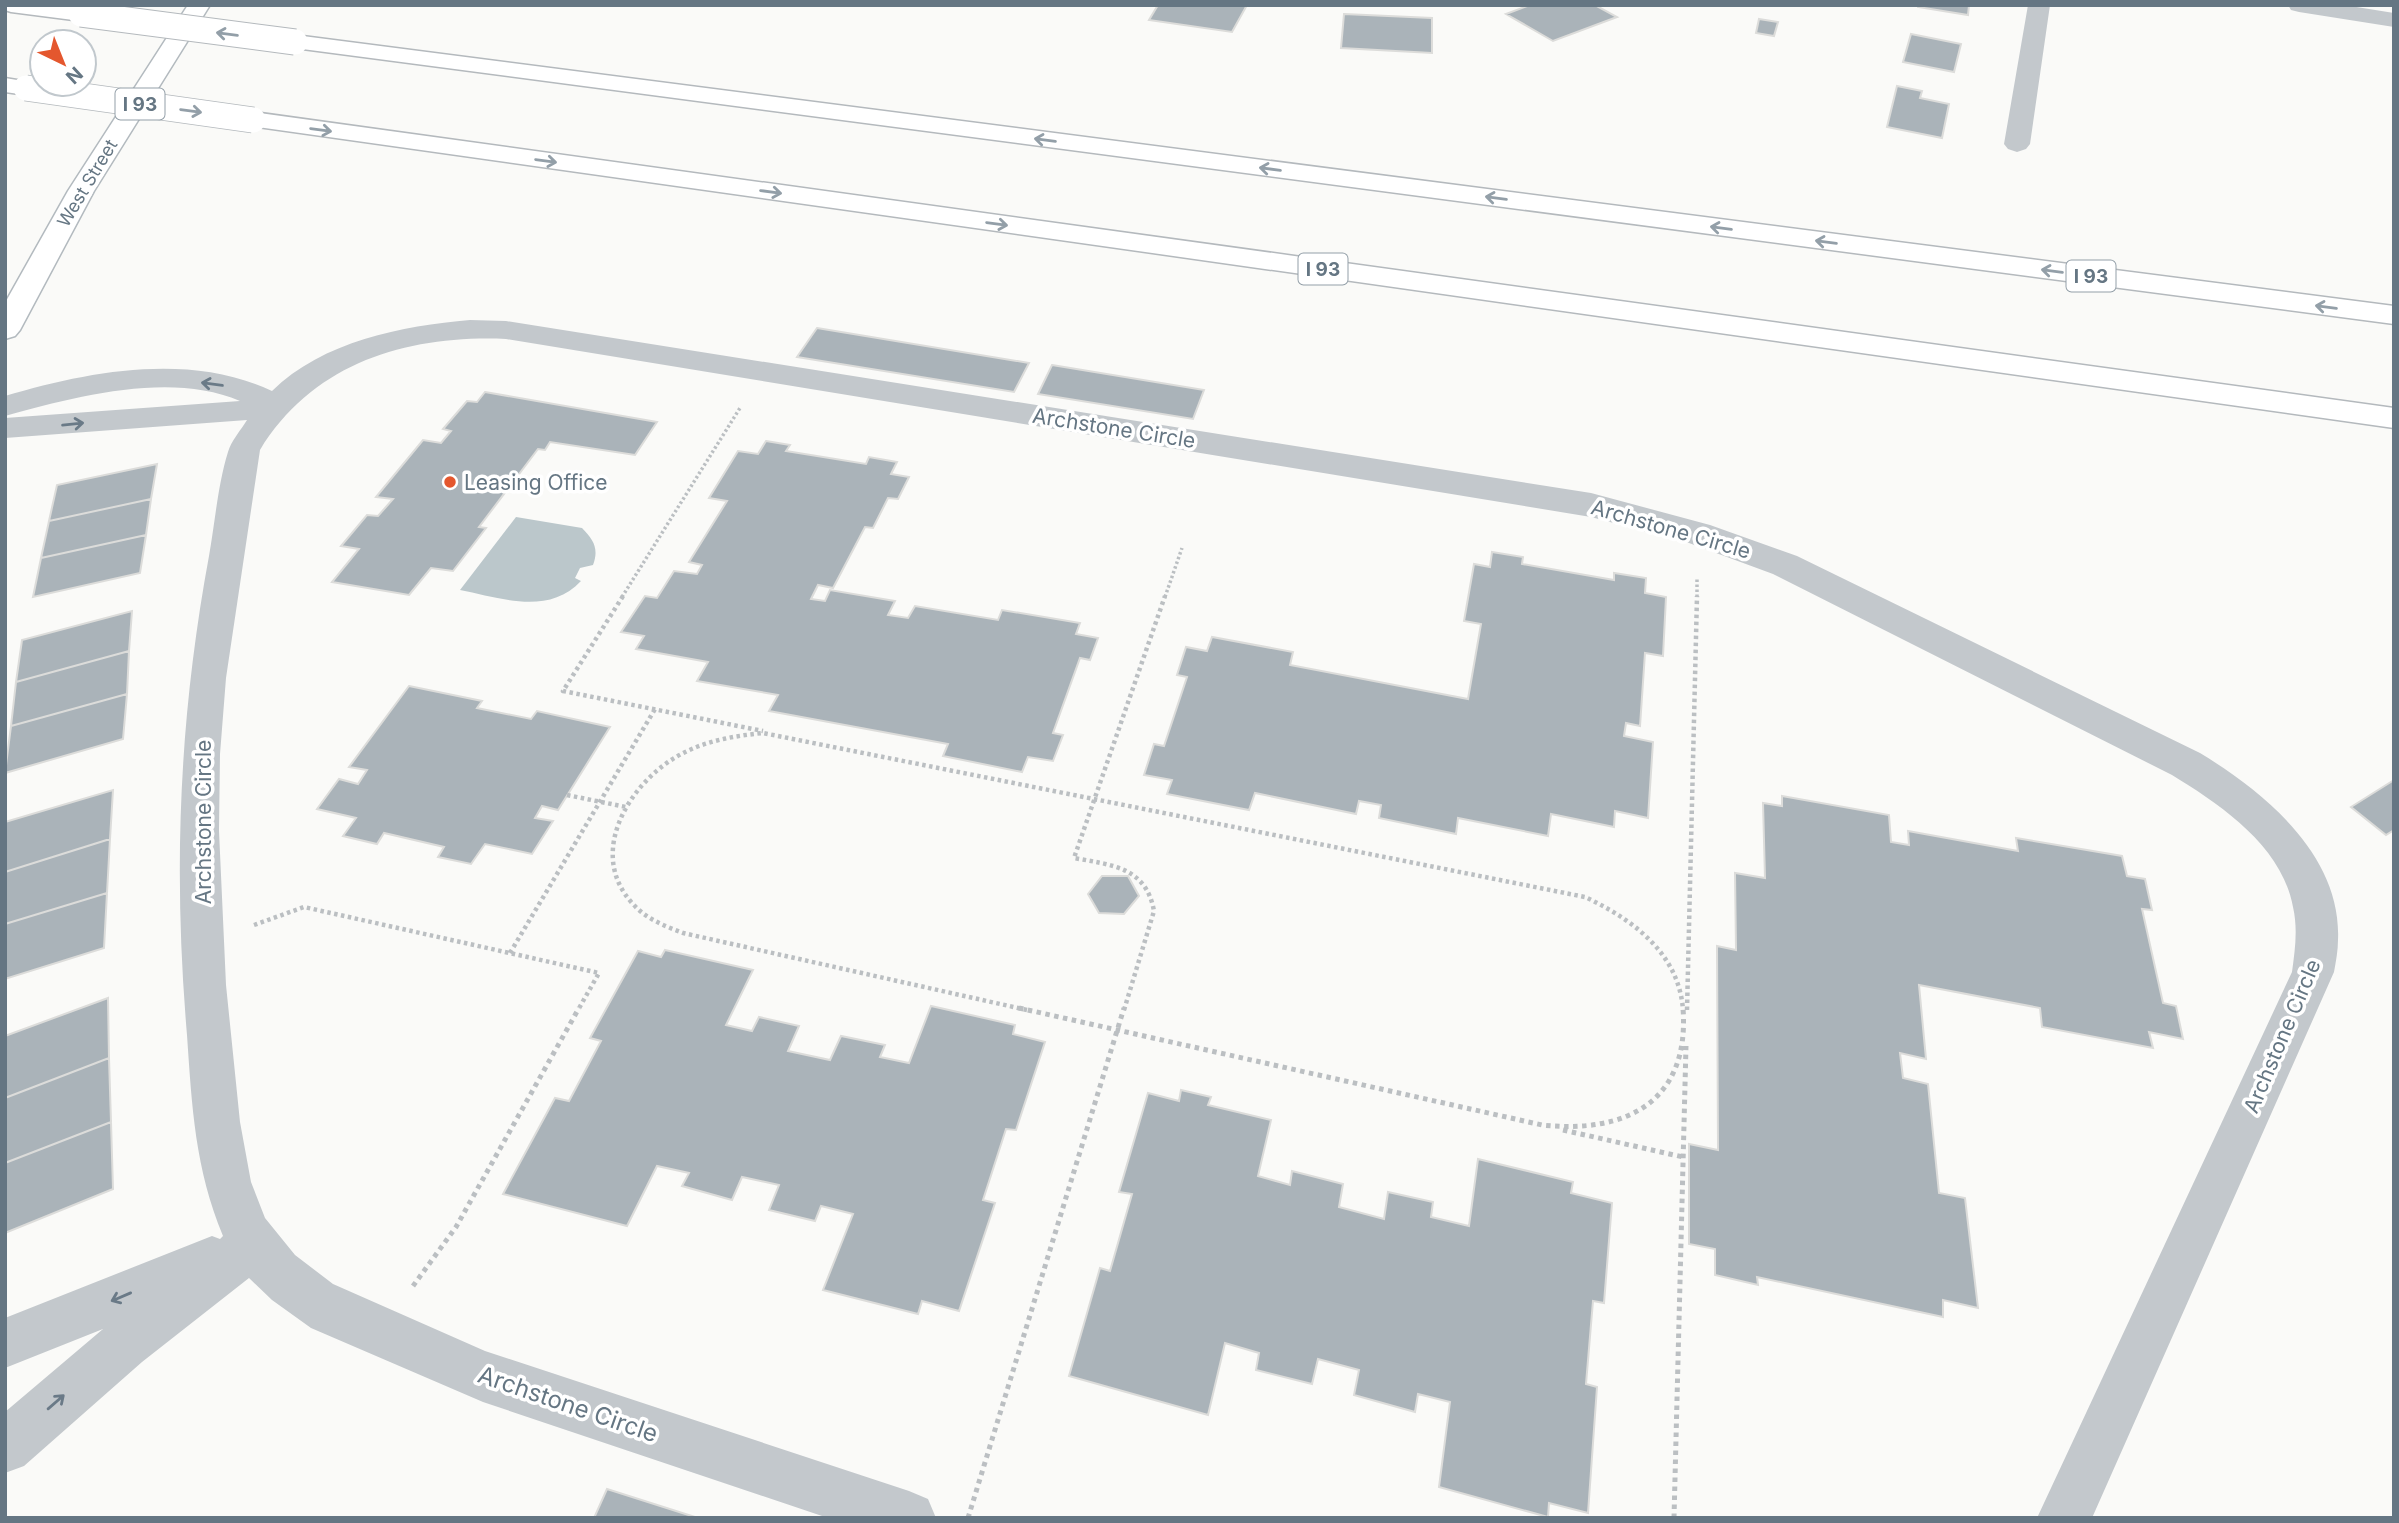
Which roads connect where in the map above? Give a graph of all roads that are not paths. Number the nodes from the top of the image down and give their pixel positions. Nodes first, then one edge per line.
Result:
1 (10, 5) edge
2 (199, 5) edge
3 (2039, 5) edge
4 (2299, 5) edge
5 (2394, 20) edge
6 (16, 87) edge
7 (2017, 144) dead end
8 (2394, 315) edge
9 (5, 330) edge
10 (276, 406) junction
11 (5, 407) edge
12 (2394, 418) edge
13 (5, 428) edge
14 (253, 1244) junction
15 (5, 1343) edge
16 (5, 1447) edge
17 (909, 1518) edge
18 (2064, 1518) edge

8 -> 1 main road, I 93, bridge
2 - 9 main road, West Street
3 - 7 street
4 - 5 street
6 -> 12 main road, I 93, bridge
10 -> 11 street
13 -> 10 street
10 - 14 street, Archstone Circle
10 - 18 street, Archstone Circle
14 -> 15 street
16 -> 14 street
14 - 17 street, Archstone Circle

